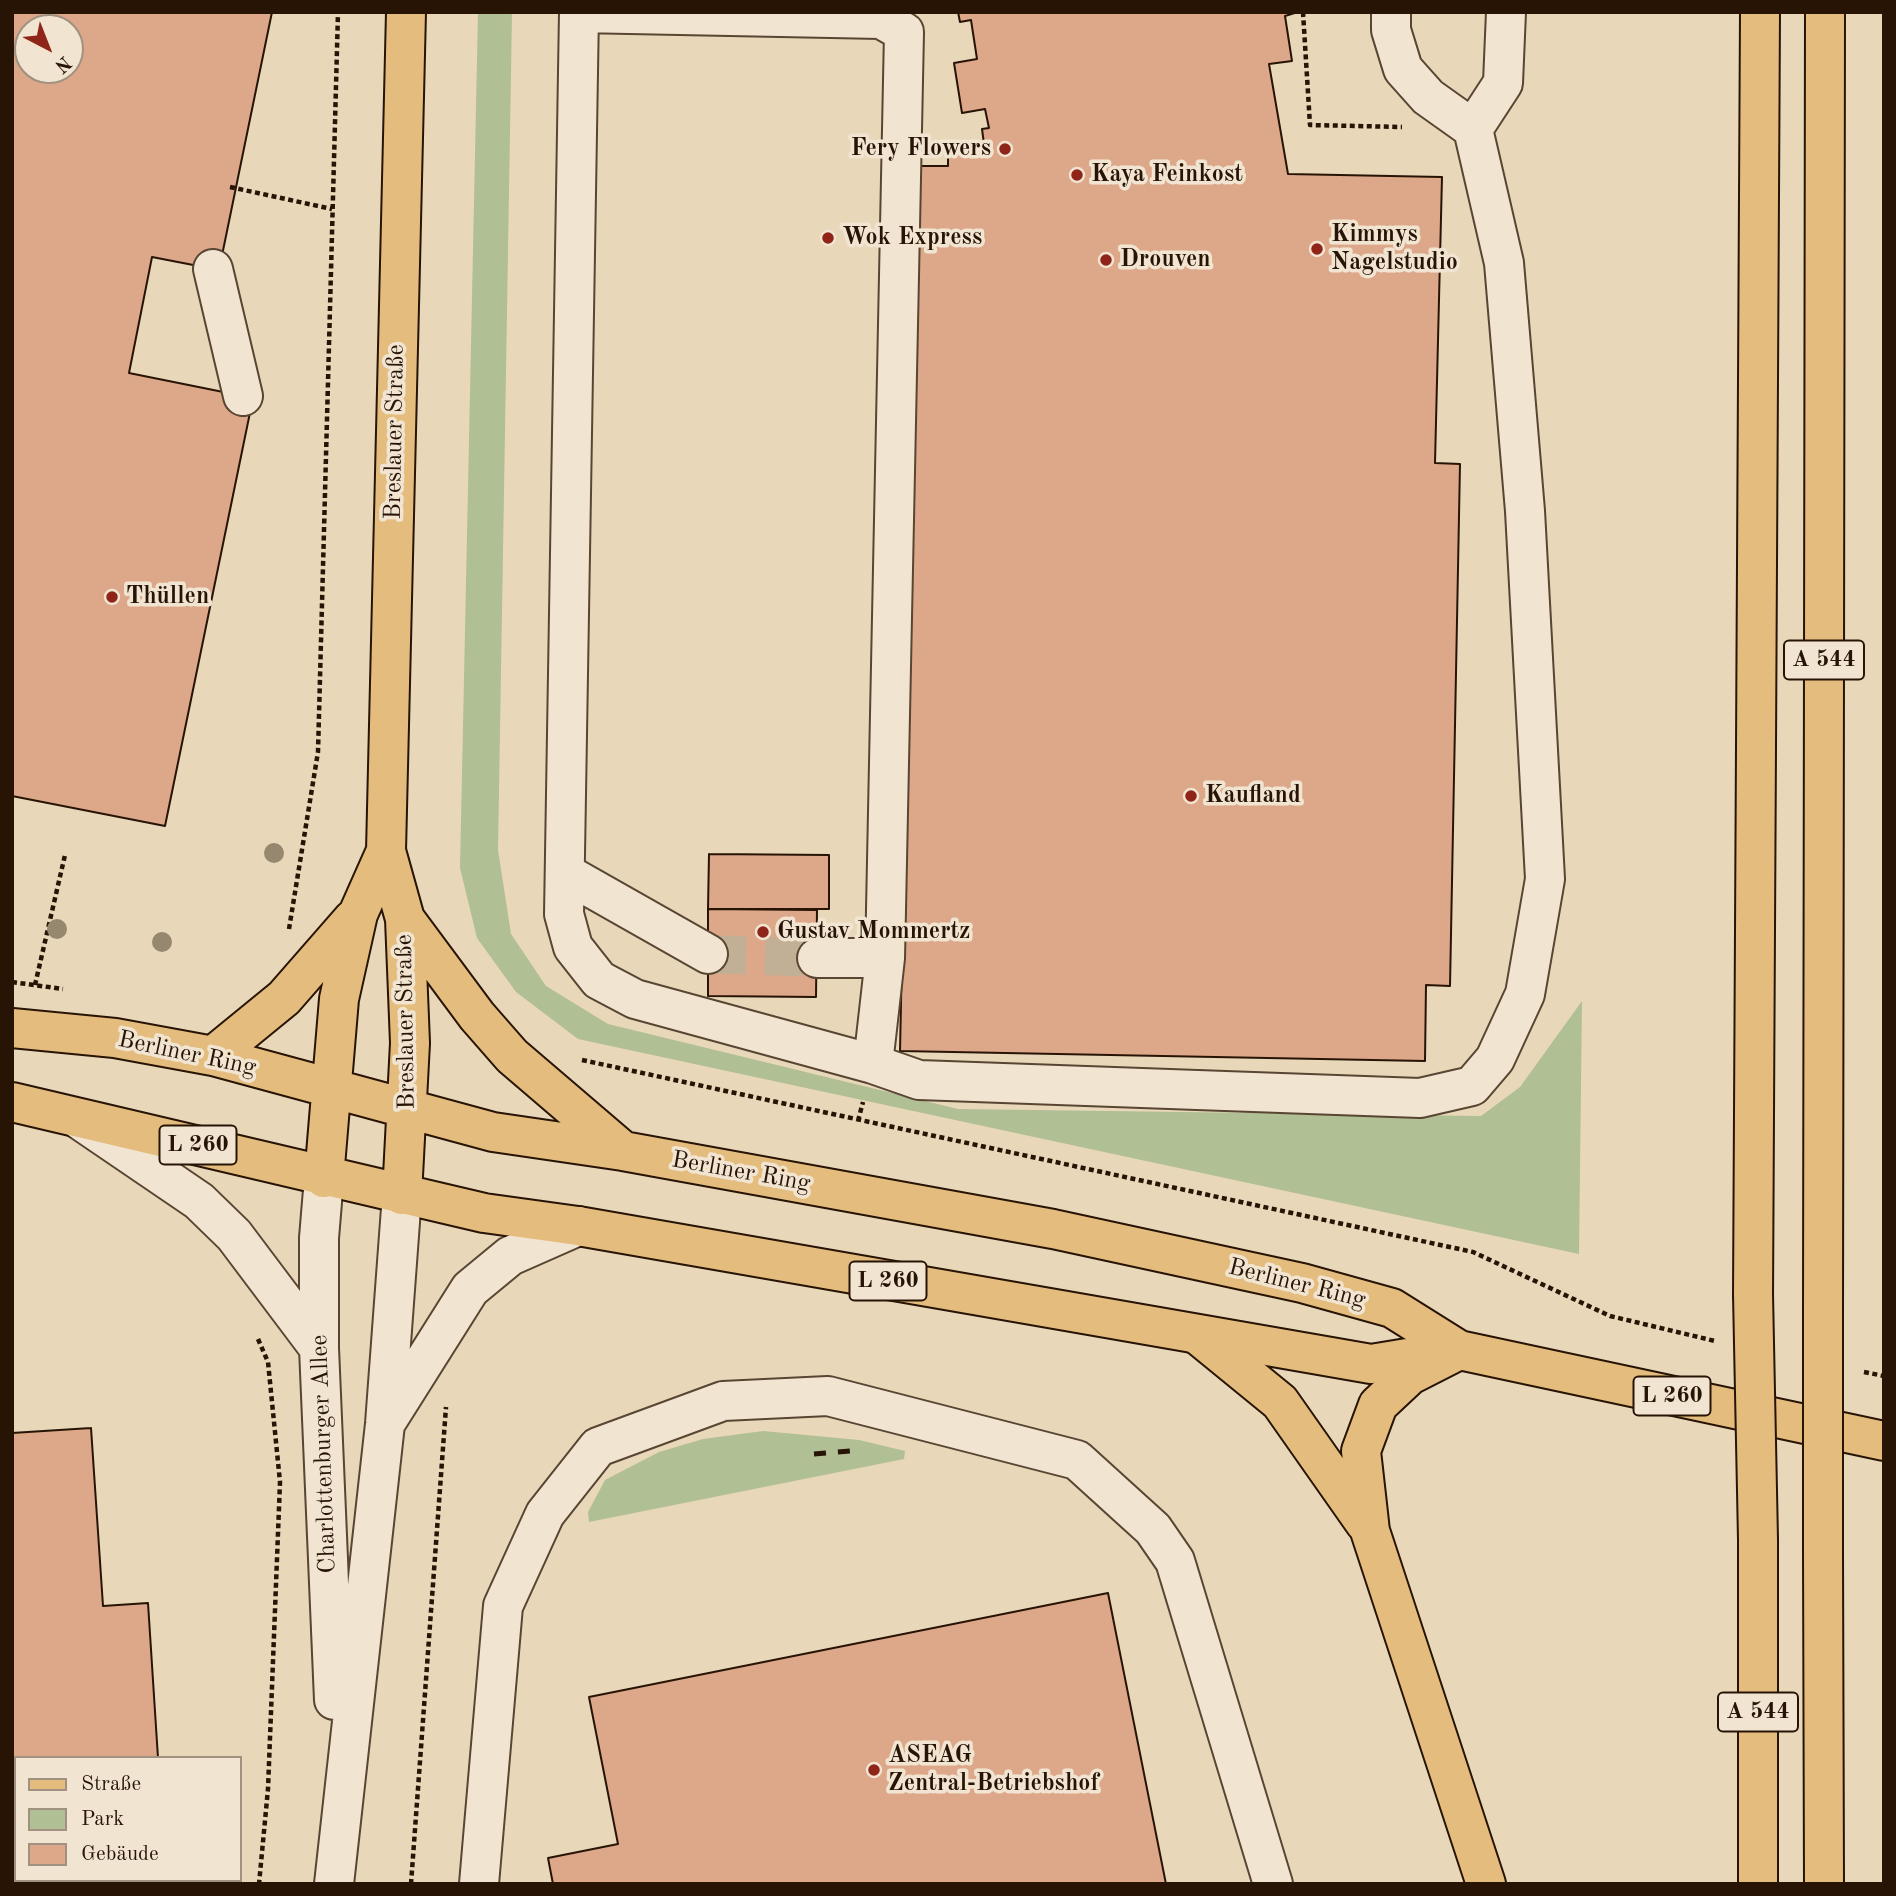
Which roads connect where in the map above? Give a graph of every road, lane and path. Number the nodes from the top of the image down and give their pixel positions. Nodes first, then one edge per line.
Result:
1 (338, 12) edge
2 (407, 12) edge
3 (579, 12) edge
4 (1303, 12) edge
5 (1391, 12) edge
6 (1506, 12) edge
7 (1760, 12) edge
8 (1825, 12) edge
9 (737, 14) edge
10 (881, 16) edge
11 (1405, 128) dead end
12 (1473, 129) junction
13 (230, 187) dead end
14 (332, 209) junction
15 (213, 269) dead end
16 (243, 396) dead end
17 (386, 851) junction
18 (65, 855) dead end
19 (565, 873) junction
20 (358, 914) junction
21 (405, 919) junction
22 (288, 935) dead end
23 (708, 954) tunnel mouth
24 (817, 958) tunnel mouth
25 (885, 958) junction
26 (35, 985) dead end
27 (12, 1028) edge
28 (213, 1056) junction
29 (579, 1059) dead end
30 (873, 1064) junction
31 (331, 1087) junction
32 (12, 1102) edge
33 (408, 1110) junction
34 (71, 1114) junction
35 (623, 1151) junction
36 (324, 1178) junction
37 (402, 1195) junction
38 (578, 1227) junction
39 (254, 1329) dead end
40 (1198, 1335) junction
41 (1723, 1342) dead end
42 (319, 1348) junction
43 (1459, 1350) junction
44 (1857, 1371) dead end
45 (1884, 1376) edge
46 (447, 1396) dead end
47 (385, 1424) junction
48 (1884, 1441) edge
49 (1370, 1531) junction
50 (340, 1822) junction
51 (259, 1884) edge
52 (334, 1884) edge
53 (411, 1884) edge
54 (479, 1884) edge
55 (1273, 1884) edge
56 (1486, 1884) edge
57 (1758, 1884) edge
58 (1824, 1884) edge

1 - 14 path
2 - 17 main road, Breslauer Straße
3 - 9 street
3 - 19 street
4 - 11 path
5 - 12 street
6 - 12 street
7 - 57 main road, A 544, bridge
8 - 58 main road, A 544, bridge
9 - 10 street
10 - 25 street
12 - 30 street
13 - 14 path
14 - 22 path
15 - 16 street
17 - 20 main road, Breslauer Straße
17 - 21 main road, Breslauer Straße
18 - 26 path
19 - 23 street
19 - 30 street
20 - 28 main road
20 - 31 main road, Breslauer Straße
21 - 33 main road, Breslauer Straße
21 - 35 main road
24 - 25 street
25 - 30 street
27 - 28 main road, Berliner Ring / L 260
28 - 31 main road, Berliner Ring / L 260
29 - 41 path
31 - 33 main road, Berliner Ring / L 260
31 - 36 main road, Charlottenburger Allee
32 - 34 main road, Berliner Ring / L 260
33 - 35 main road, Berliner Ring / L 260
33 - 37 main road, Breslauer Straße
34 - 36 main road, Berliner Ring / L 260
34 - 42 street
35 - 43 main road, Berliner Ring / L 260
36 - 37 main road, Berliner Ring / L 260
36 - 42 street, Charlottenburger Allee
37 - 38 main road, Berliner Ring / L 260
37 - 47 street, Charlottenburger Allee
38 - 40 main road, Berliner Ring / L 260
38 - 47 street
39 - 51 path
40 - 43 main road, Berliner Ring / L 260
40 - 49 main road
42 - 50 street, Charlottenburger Allee
43 - 48 main road, Berliner Ring / L 260
43 - 49 main road
44 - 45 path
46 - 53 path
47 - 50 street, Charlottenburger Allee
49 - 56 main road
50 - 52 street, Charlottenburger Allee
54 - 55 street

